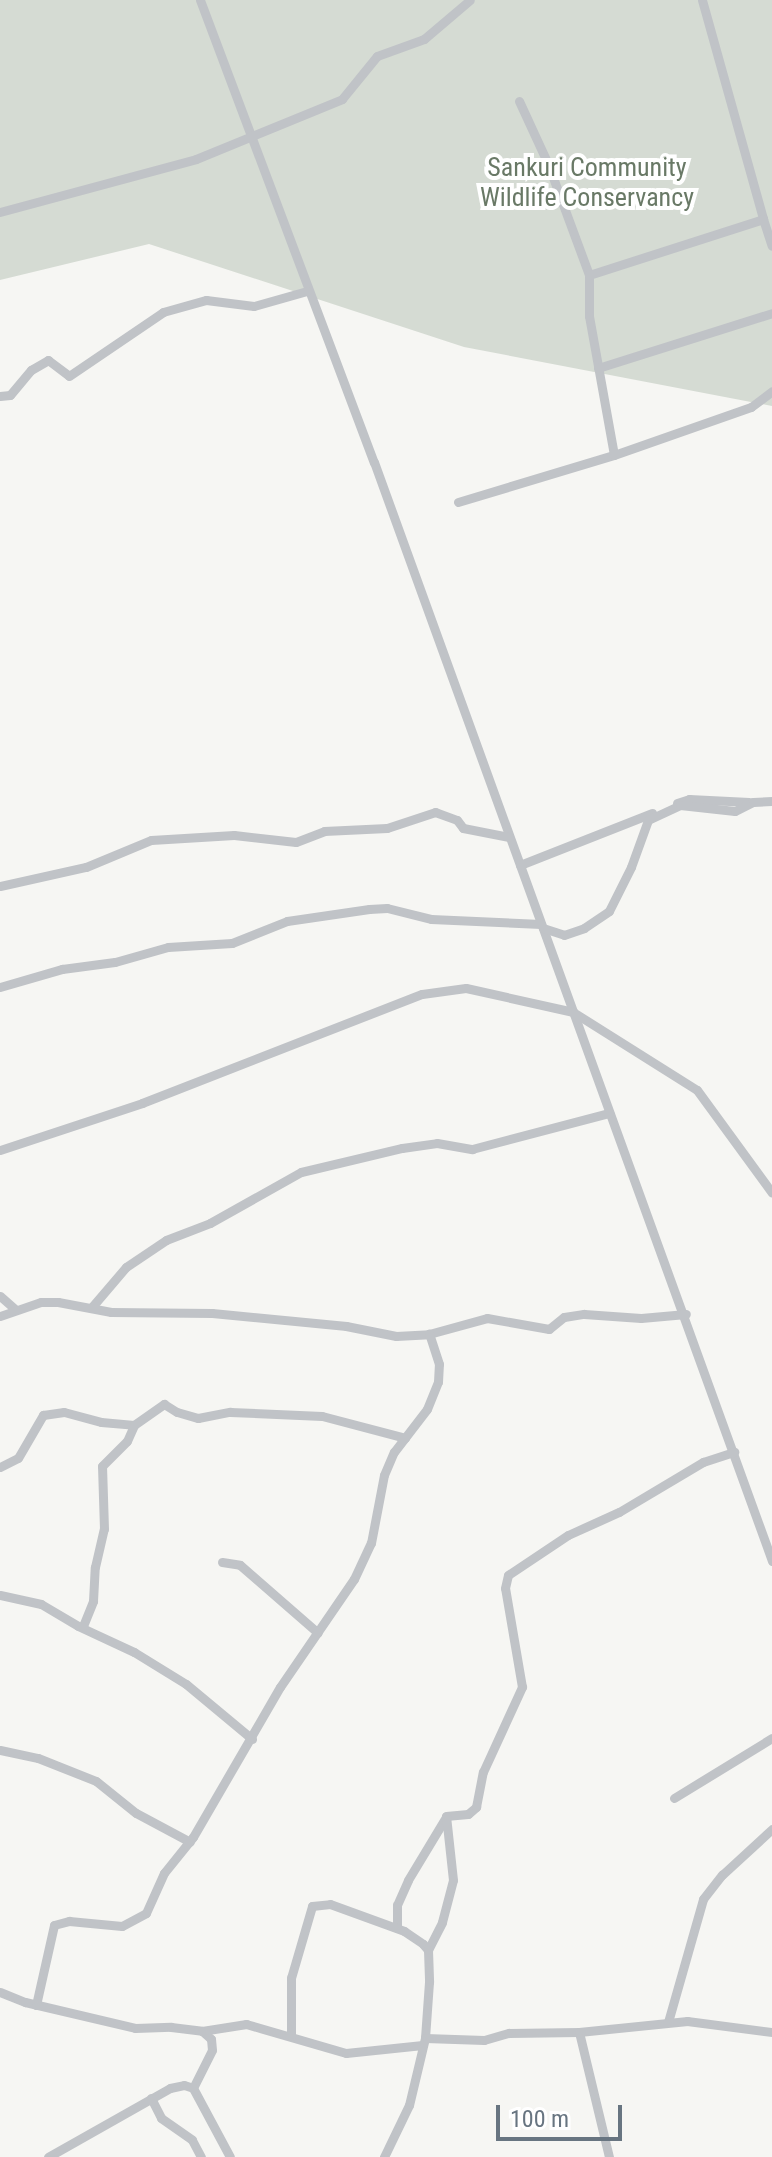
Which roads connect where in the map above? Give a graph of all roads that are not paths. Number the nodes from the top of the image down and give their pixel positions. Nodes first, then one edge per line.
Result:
1 (200, 0) edge
2 (470, 0) edge
3 (702, 0) edge
4 (519, 101) dead end
5 (249, 134) junction
6 (0, 212) edge
7 (763, 219) junction
8 (772, 246) edge
9 (589, 275) junction
10 (307, 291) junction
11 (772, 313) edge
12 (598, 368) junction
13 (772, 391) edge
14 (0, 396) edge
15 (614, 455) junction
16 (458, 502) dead end
17 (772, 801) edge
18 (753, 802) junction
19 (509, 837) junction
20 (520, 865) junction
21 (0, 886) edge
22 (542, 926) junction
23 (0, 987) edge
24 (573, 1012) junction
25 (609, 1113) junction
26 (0, 1150) edge
27 (772, 1193) edge
28 (0, 1296) edge
29 (91, 1308) junction
30 (16, 1310) junction
31 (686, 1314) junction
32 (0, 1316) edge
33 (429, 1334) junction
34 (134, 1425) junction
35 (405, 1438) junction
36 (734, 1452) junction
37 (0, 1467) edge
38 (772, 1561) edge
39 (222, 1562) dead end
40 (0, 1595) edge
41 (83, 1626) junction
42 (318, 1633) junction
43 (772, 1738) edge
44 (252, 1739) junction
45 (0, 1750) edge
46 (674, 1798) dead end
47 (446, 1816) junction
48 (772, 1829) edge
49 (190, 1842) junction
50 (397, 1928) junction
51 (428, 1950) junction
52 (0, 1992) edge
53 (36, 2005) junction
54 (668, 2022) junction
55 (202, 2031) junction
56 (579, 2032) junction
57 (772, 2032) edge
58 (291, 2036) junction
59 (424, 2042) junction
60 (193, 2088) junction
61 (151, 2098) junction
62 (48, 2157) edge
63 (201, 2157) edge
64 (230, 2157) edge
65 (384, 2157) edge
66 (609, 2157) edge

1 - 5 street
2 - 5 street
3 - 7 street
4 - 9 street
5 - 6 street
5 - 10 street
7 - 8 street
7 - 9 street
9 - 12 street
10 - 14 street
10 - 19 street
11 - 12 street
12 - 15 street
13 - 15 street
15 - 16 street
17 - 18 street
18 - 20 street
18 - 22 street
19 - 20 street
19 - 21 street
20 - 22 street
22 - 23 street
22 - 24 street
24 - 25 street
24 - 26 street
24 - 27 street
25 - 29 street
25 - 31 street
28 - 30 street
29 - 30 street
29 - 33 street
30 - 32 street
31 - 33 street
31 - 36 street
33 - 35 street
34 - 35 street
34 - 37 street
34 - 41 street
35 - 42 street
36 - 38 street
36 - 47 street
39 - 42 street
40 - 41 street
41 - 44 street
42 - 44 street
43 - 46 street
44 - 49 street
45 - 49 street
47 - 50 street
47 - 51 street
48 - 54 street
49 - 53 street
50 - 51 street
50 - 58 street
51 - 59 street
52 - 53 street
53 - 55 street
54 - 56 street
54 - 57 street
55 - 58 street
55 - 60 street
56 - 59 street
56 - 66 street
58 - 59 street
59 - 65 street
60 - 61 street
60 - 64 street
61 - 62 street
61 - 63 street

